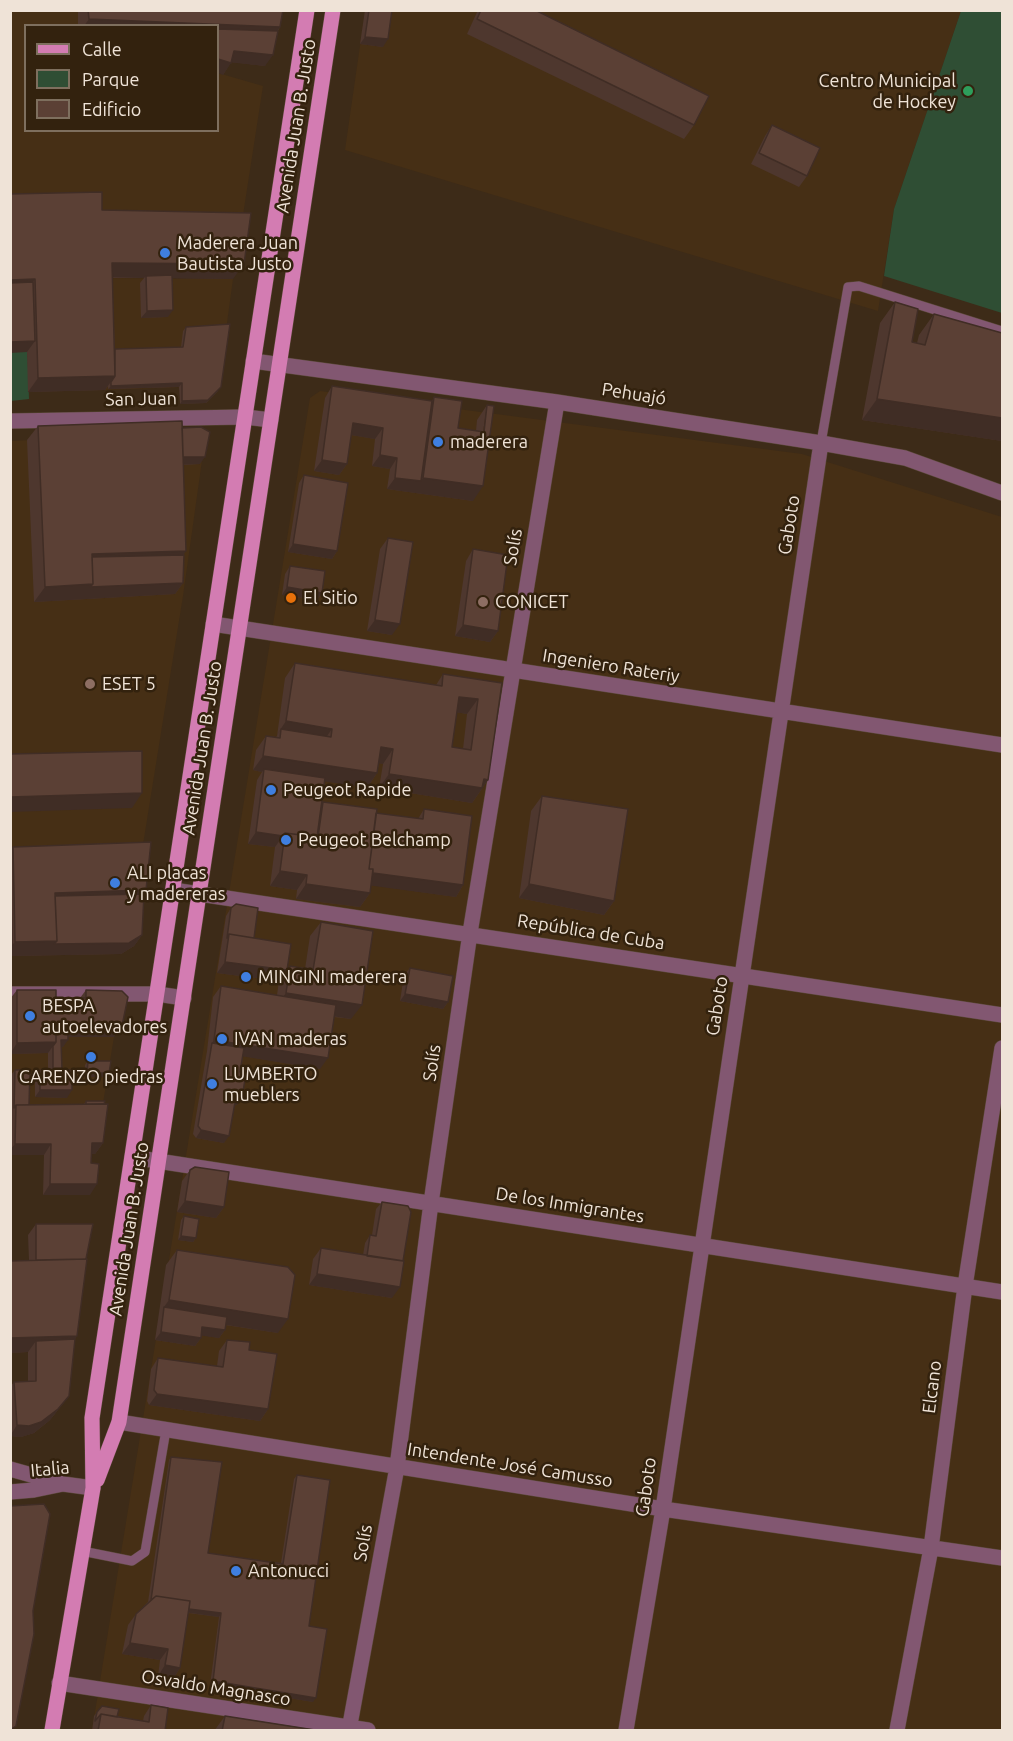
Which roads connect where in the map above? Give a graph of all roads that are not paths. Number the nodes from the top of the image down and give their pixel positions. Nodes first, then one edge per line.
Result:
1 (307, 10) edge
2 (333, 10) edge
3 (1002, 331) edge
4 (253, 361) junction
5 (280, 364) junction
6 (557, 402) junction
7 (245, 417) junction
8 (271, 420) junction
9 (10, 421) edge
10 (821, 444) junction
11 (1002, 493) edge
12 (213, 624) junction
13 (240, 628) junction
14 (512, 671) junction
15 (781, 711) junction
16 (1002, 745) edge
17 (173, 890) junction
18 (199, 894) junction
19 (470, 933) junction
20 (742, 975) junction
21 (10, 994) edge
22 (157, 994) junction
23 (184, 998) junction
24 (1002, 1015) edge
25 (1002, 1048) edge
26 (132, 1157) junction
27 (159, 1161) junction
28 (431, 1203) junction
29 (700, 1245) junction
30 (965, 1286) junction
31 (1002, 1292) edge
32 (119, 1422) junction
33 (166, 1430) junction
34 (397, 1467) junction
35 (10, 1469) edge
36 (63, 1484) junction
37 (93, 1488) junction
38 (10, 1491) edge
39 (663, 1509) junction
40 (931, 1548) junction
41 (82, 1551) junction
42 (1002, 1558) edge
43 (59, 1683) junction
44 (349, 1729) edge
45 (52, 1731) edge
46 (368, 1731) edge
47 (626, 1731) edge
48 (897, 1731) edge

1 - 4 main road, Avenida Juan B. Justo
2 - 5 main road, Avenida Juan B. Justo
3 - 10 lane, Gaboto
4 - 5 street, Pehuajó
4 - 7 main road, Avenida Juan B. Justo
5 - 6 street, Pehuajó
5 - 8 main road, Avenida Juan B. Justo
6 - 10 street, Pehuajó
6 - 14 street, Solís
7 - 8 street, San Juan
7 - 9 street, San Juan
7 - 12 main road, Avenida Juan B. Justo
8 - 13 main road, Avenida Juan B. Justo
10 - 11 street, Pehuajó
10 - 15 street, Gaboto
12 - 13 street, Ingeniero Rateriy
12 - 17 main road, Avenida Juan B. Justo
13 - 14 street, Ingeniero Rateriy
13 - 18 main road, Avenida Juan B. Justo
14 - 15 street, Ingeniero Rateriy
14 - 19 street, Solís
15 - 16 street, Ingeniero Rateriy
15 - 20 street, Gaboto
17 - 18 street, República de Cuba
17 - 22 main road, Avenida Juan B. Justo
18 - 19 street, República de Cuba
18 - 23 main road, Avenida Juan B. Justo
19 - 20 street, República de Cuba
19 - 28 street, Solís
20 - 24 street, República de Cuba
20 - 29 street, Gaboto
21 - 22 street
22 - 23 street
22 - 26 main road, Avenida Juan B. Justo
23 - 27 main road, Avenida Juan B. Justo
25 - 30 street, Elcano
26 - 27 street, De los Inmigrantes
26 - 37 main road, Avenida Juan B. Justo
27 - 28 street, De los Inmigrantes
27 - 32 main road, Avenida Juan B. Justo
28 - 29 street, De los Inmigrantes
28 - 34 street, Solís
29 - 30 street, De los Inmigrantes
29 - 39 street, Gaboto
30 - 31 street, De los Inmigrantes
30 - 40 street, Elcano
32 - 33 street, Intendente José Camusso
32 - 37 main road, Avenida Juan B. Justo
33 - 34 street, Intendente José Camusso
33 - 41 lane
34 - 39 street, Intendente José Camusso
34 - 44 street, Solís
35 - 36 street
36 - 37 street, Italia
36 - 38 street, Italia
37 - 41 main road, Avenida Juan B. Justo
39 - 40 street, Intendente José Camusso
39 - 47 street, Gaboto
40 - 42 street, Intendente José Camusso
40 - 48 street, Elcano
41 - 43 main road, Avenida Juan B. Justo
43 - 44 street, Osvaldo Magnasco
43 - 45 main road, Avenida Juan B. Justo
44 - 46 street, Osvaldo Magnasco

